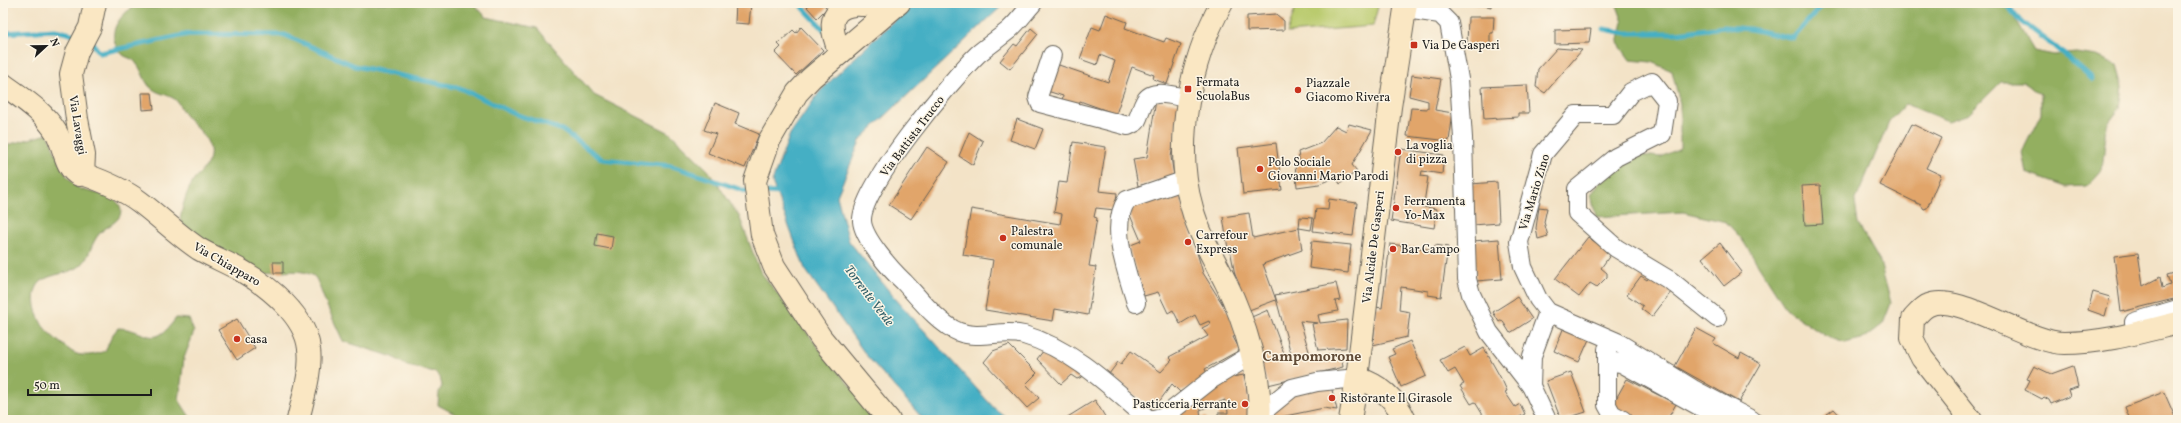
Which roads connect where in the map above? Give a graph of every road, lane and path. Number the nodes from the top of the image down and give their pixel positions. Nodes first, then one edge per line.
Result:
1 (94, 3) edge
2 (875, 3) edge
3 (899, 3) edge
4 (1033, 3) edge
5 (1222, 3) edge
6 (1406, 6) edge
7 (840, 53) junction
8 (1052, 55) dead end
9 (3, 84) edge
10 (1190, 99) junction
11 (83, 174) junction
12 (1186, 180) junction
13 (1136, 303) dead end
14 (2178, 309) edge
15 (1548, 312) junction
16 (1717, 318) dead end
17 (2134, 322) dead end
18 (2178, 324) edge
19 (1610, 339) junction
20 (1251, 355) junction
21 (1607, 361) junction
22 (1357, 378) junction
23 (1531, 386) junction
24 (1259, 417) edge
25 (298, 420) edge
26 (889, 420) edge
27 (1150, 420) edge
28 (1350, 420) edge
29 (1404, 420) edge
30 (1547, 420) edge
31 (1622, 420) edge
32 (1724, 420) edge
33 (1752, 420) edge
34 (1971, 420) edge

1 - 11 main road, Via Lavaggi
2 - 7 main road
3 - 7 main road
4 - 27 street, Via Battista Trucco
5 - 10 main road
6 - 22 main road, Via Alcide De Gasperi
6 - 23 street
7 - 26 main road
8 - 10 street
9 - 11 main road, Via Lavaggi
10 - 12 main road
11 - 25 main road, Via Chiapparo
12 - 13 street
12 - 20 main road
14 - 17 street
15 - 16 street, Via Mario Zino
15 - 19 street
15 - 23 street
18 - 34 main road
19 - 21 street
19 - 33 street
20 - 24 main road
20 - 27 street, Via Battista Trucco
21 - 31 street
21 - 32 street
22 - 24 street
22 - 28 main road, Via Alcide De Gasperi
22 - 29 main road
23 - 30 street

